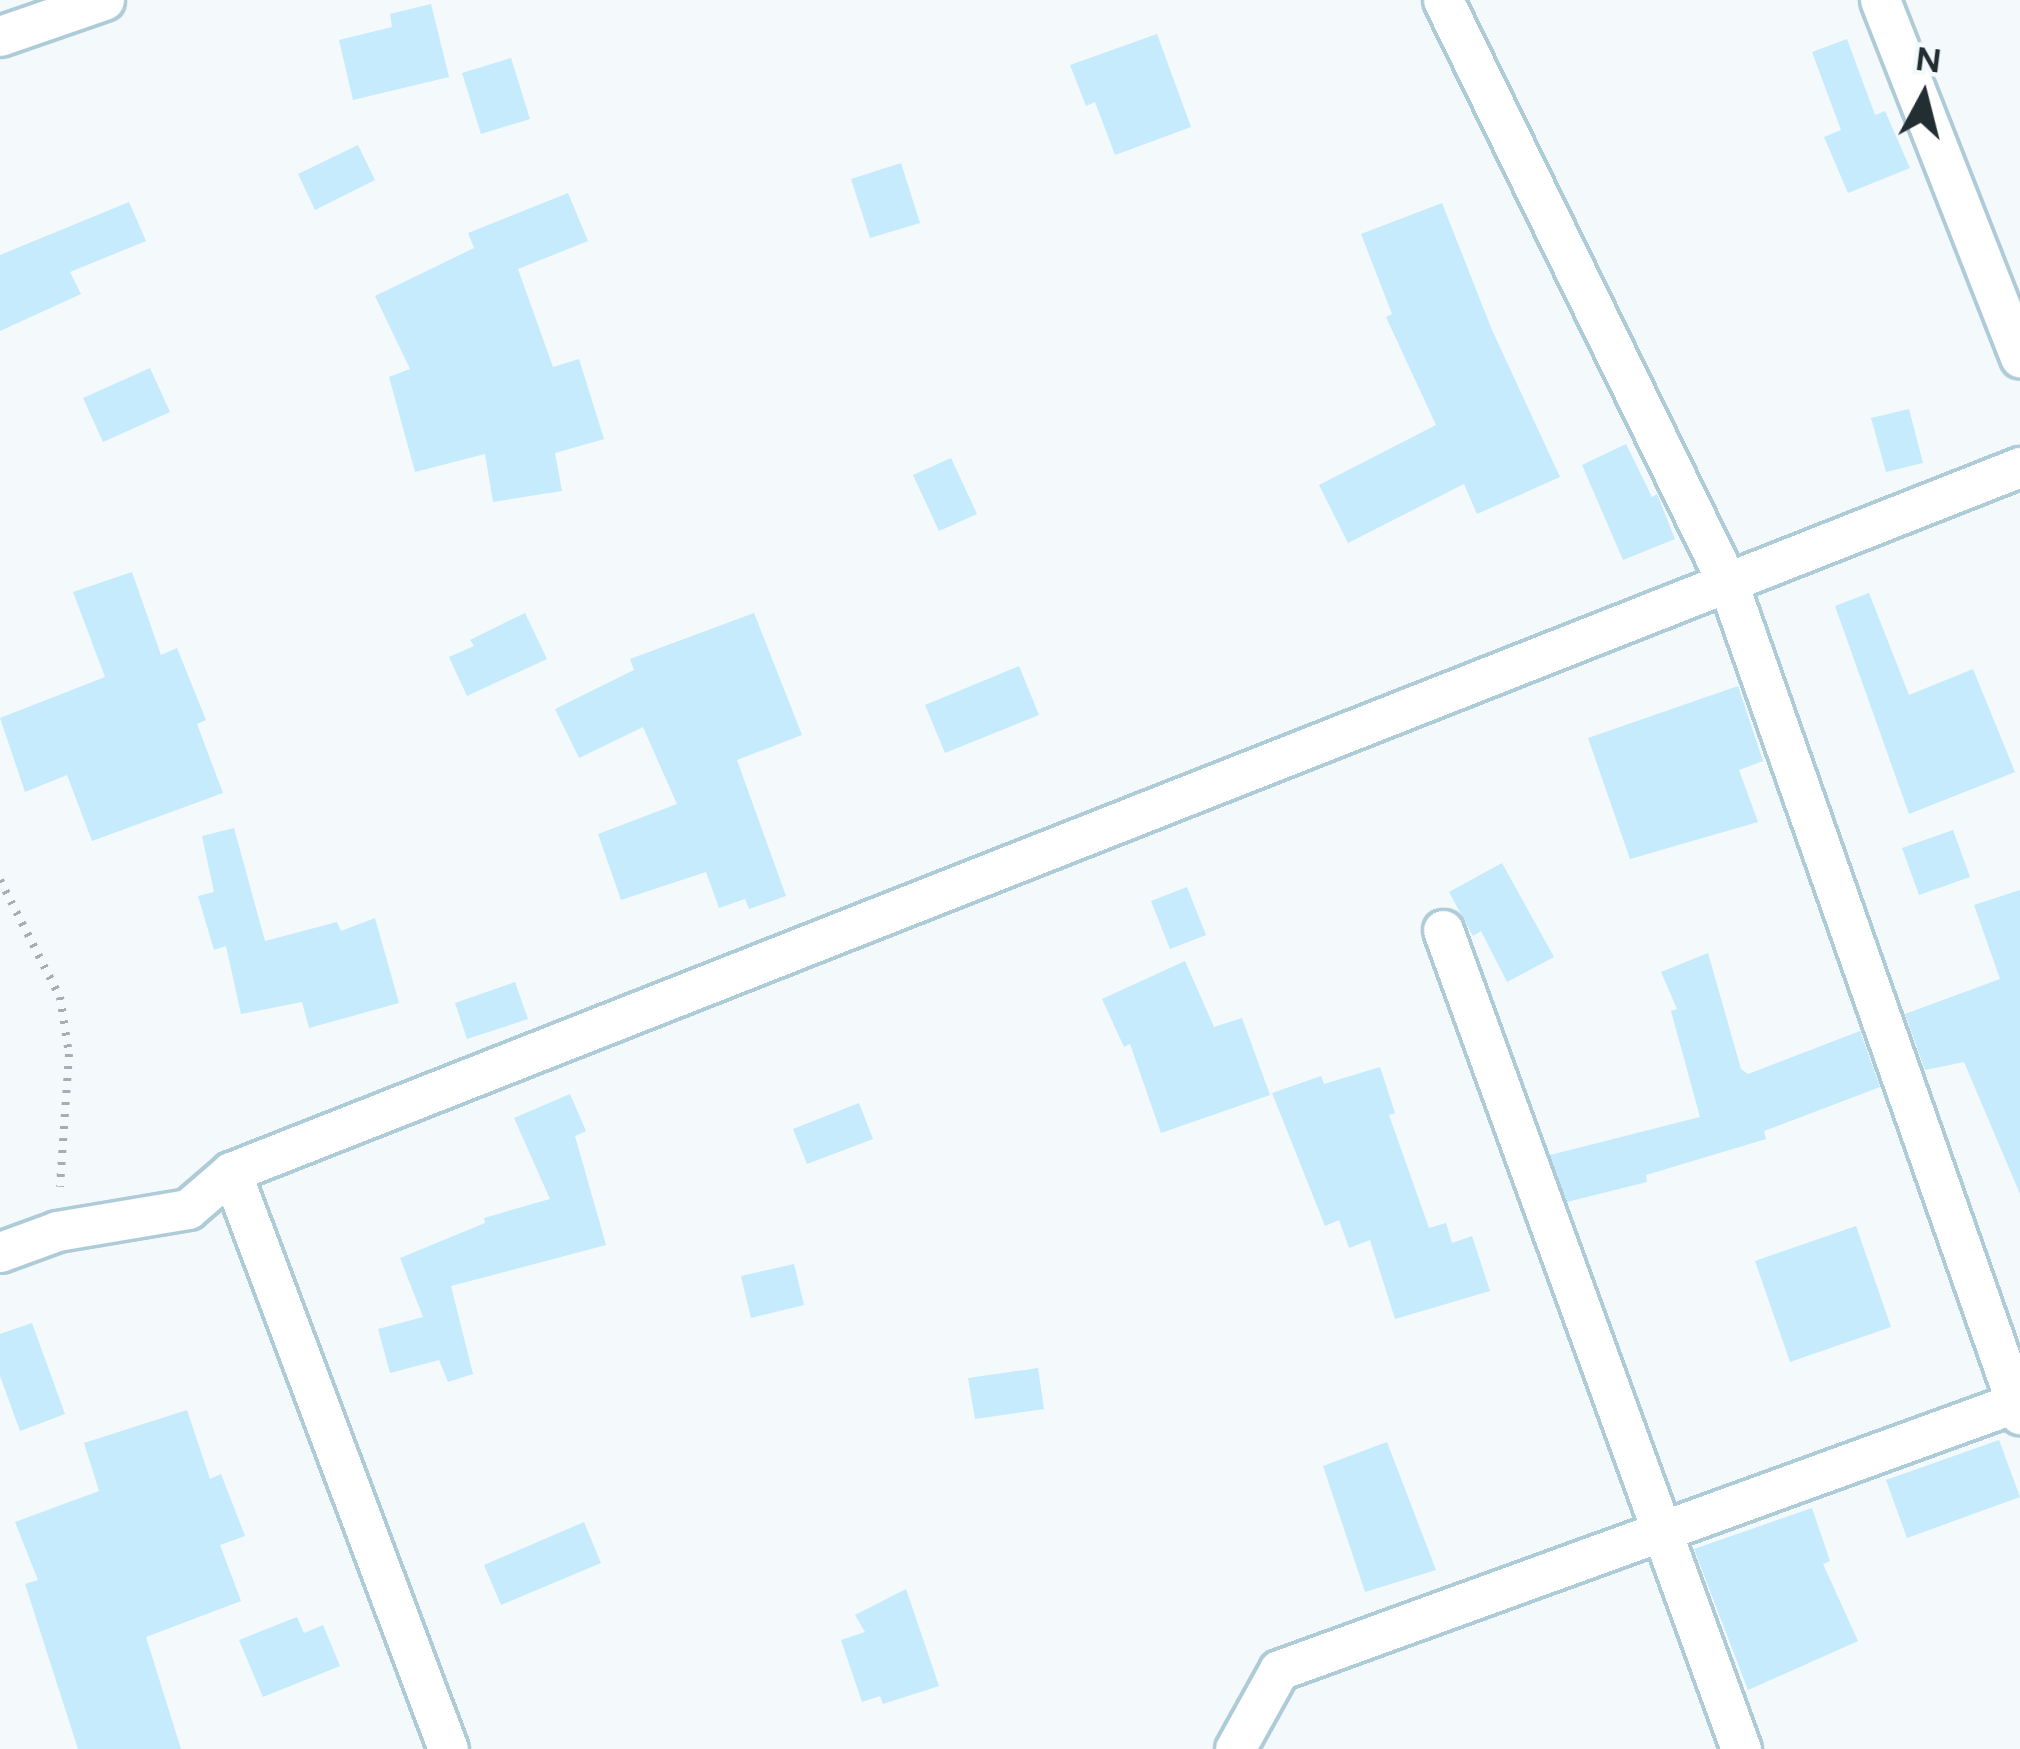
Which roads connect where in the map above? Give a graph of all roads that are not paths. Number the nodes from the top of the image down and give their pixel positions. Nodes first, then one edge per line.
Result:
1 (104, 0) edge
2 (1443, 0) edge
3 (1880, 0) edge
4 (0, 36) edge
5 (2020, 358) edge
6 (2020, 467) edge
7 (1729, 586) junction
8 (1443, 929) dead end
9 (231, 1172) junction
10 (0, 1252) edge
11 (2018, 1406) edge
12 (1660, 1536) junction
13 (448, 1749) edge
14 (1235, 1749) edge
15 (1741, 1749) edge

1 - 4 street
2 - 7 street
3 - 5 street
6 - 7 street
7 - 9 street
7 - 11 street
8 - 12 street
9 - 10 street
9 - 13 street
11 - 12 street
12 - 14 street
12 - 15 street

